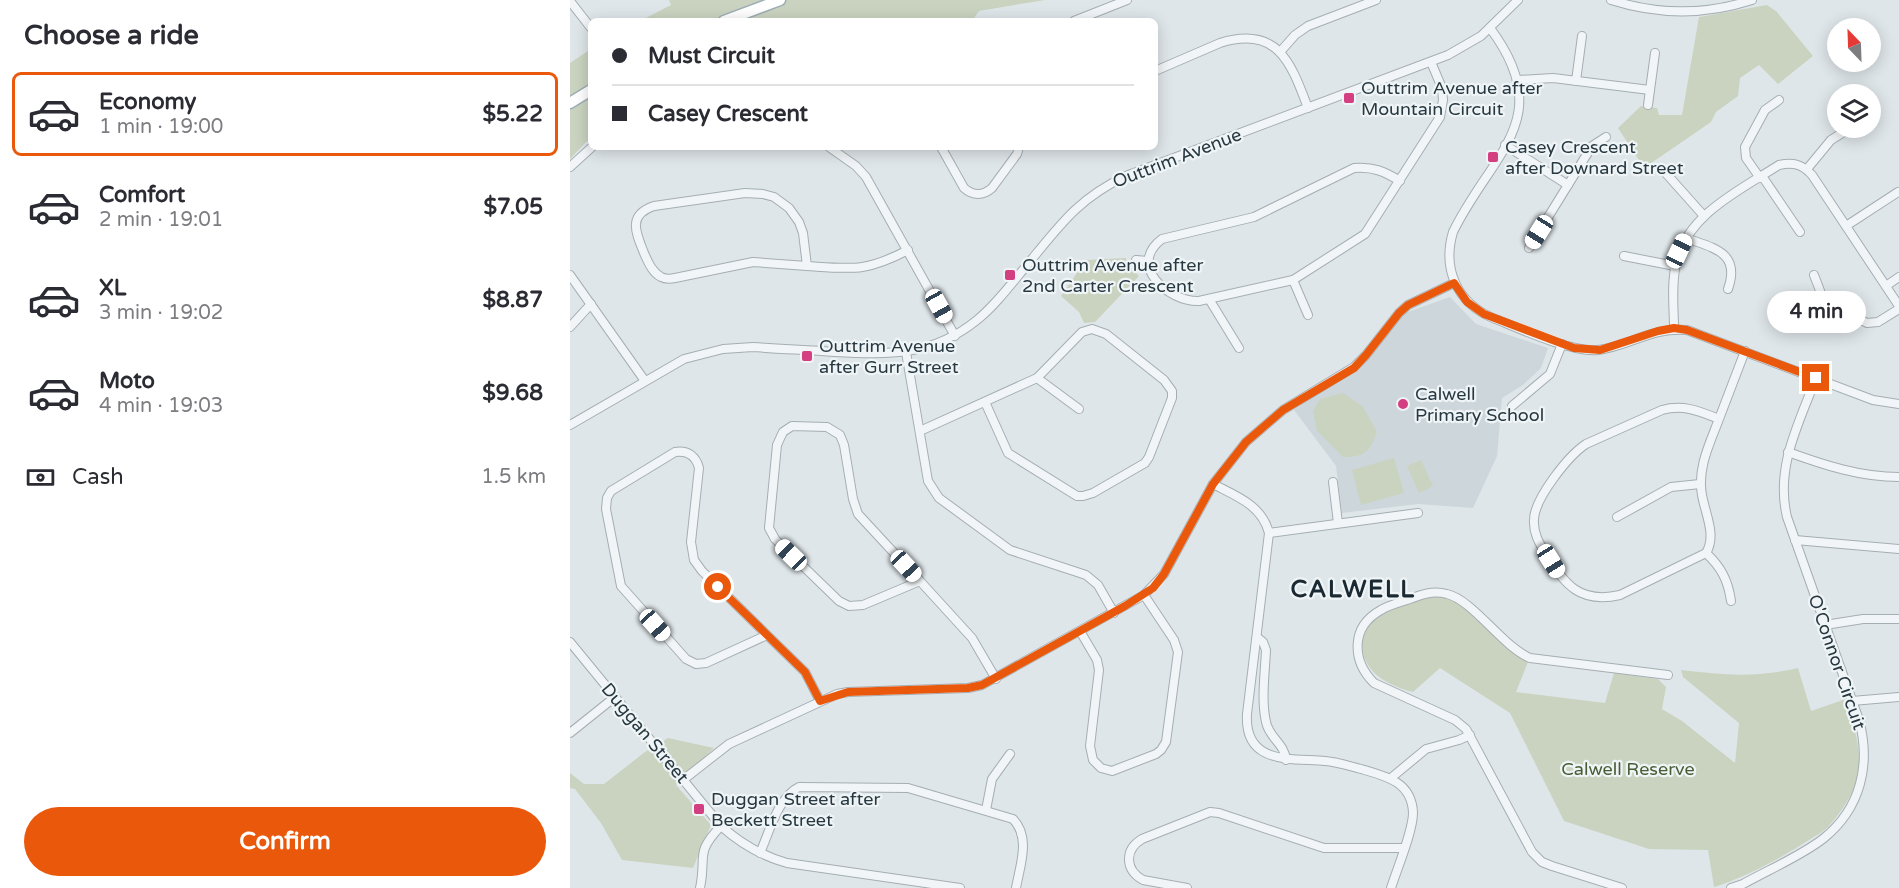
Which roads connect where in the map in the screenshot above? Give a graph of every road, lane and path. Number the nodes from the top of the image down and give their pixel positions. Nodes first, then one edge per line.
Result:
1 (780, 0) edge
2 (1126, 0) edge
3 (1376, 0) edge
4 (1611, 0) edge
5 (570, 1) edge
6 (1516, 1) edge
7 (1748, 1) edge
8 (1726, 4) edge
9 (732, 18) edge
10 (1081, 18) edge
11 (588, 24) edge
12 (1488, 30) junction
13 (1582, 36) dead end
14 (1280, 52) junction
15 (1655, 52) dead end
16 (1431, 62) junction
17 (1158, 70) edge
18 (1518, 80) junction
19 (1576, 81) junction
20 (1650, 90) junction
21 (588, 92) edge
22 (1779, 100) dead end
23 (570, 103) edge
24 (1648, 105) dead end
25 (1308, 108) junction
26 (1605, 137) dead end
27 (1834, 138) edge
28 (1505, 145) junction
29 (588, 150) edge
30 (833, 150) edge
31 (943, 150) edge
32 (1018, 150) edge
33 (570, 167) edge
34 (1807, 169) junction
35 (1663, 170) dead end
36 (1761, 177) junction
37 (1400, 182) junction
38 (1568, 185) junction
39 (1898, 192) edge
40 (1704, 216) junction
41 (1846, 226) junction
42 (1800, 232) dead end
43 (1686, 238) junction
44 (1529, 248) dead end
45 (908, 250) junction
46 (1624, 256) dead end
47 (1136, 260) dead end
48 (1148, 261) junction
49 (807, 266) junction
50 (1675, 266) junction
51 (570, 275) edge
52 (1814, 275) dead end
53 (1899, 277) edge
54 (1293, 280) junction
55 (1454, 283) junction
56 (1886, 286) junction
57 (1728, 289) dead end
58 (1209, 299) junction
59 (591, 304) junction
60 (1899, 308) edge
61 (1308, 315) dead end
62 (570, 327) edge
63 (1674, 328) junction
64 (955, 336) junction
65 (1562, 344) junction
66 (1239, 348) dead end
67 (1745, 351) junction
68 (906, 352) junction
69 (1037, 378) junction
70 (1816, 378) junction
71 (645, 381) junction
72 (985, 402) junction
73 (1899, 404) edge
74 (1512, 406) dead end
75 (1079, 409) dead end
76 (1719, 419) junction
77 (570, 425) edge
78 (920, 431) junction
79 (1788, 452) junction
80 (1899, 477) edge
81 (1333, 482) dead end
82 (1213, 484) junction
83 (1700, 484) junction
84 (1418, 513) dead end
85 (1617, 517) dead end
86 (1338, 523) junction
87 (1269, 533) junction
88 (1795, 540) junction
89 (1899, 549) edge
90 (1706, 553) junction
91 (920, 581) junction
92 (1144, 595) junction
93 (1731, 601) dead end
94 (1114, 612) junction
95 (1899, 619) edge
96 (1825, 626) junction
97 (1080, 631) junction
98 (768, 635) junction
99 (1257, 637) junction
100 (570, 642) edge
101 (1668, 675) dead end
102 (996, 679) junction
103 (615, 697) junction
104 (1899, 697) edge
105 (820, 701) junction
106 (1852, 701) junction
107 (570, 734) edge
108 (1470, 735) junction
109 (1010, 754) dead end
110 (1286, 760) junction
111 (1391, 778) junction
112 (683, 780) junction
113 (986, 810) junction
114 (722, 826) junction
115 (1404, 848) junction
116 (760, 853) junction
117 (911, 885) edge
118 (1395, 887) edge
119 (700, 888) edge
120 (960, 888) edge
121 (1016, 888) edge
122 (1187, 888) edge
123 (1622, 888) edge
124 (1731, 888) edge

1 - 9 main road
2 - 10 street
3 - 14 street
4 - 8 street
5 - 11 street
6 - 12 street, Outtrim Avenue
7 - 8 street
12 - 16 street, Outtrim Avenue
12 - 18 street
13 - 19 street
14 - 17 street
14 - 25 street
15 - 20 street
16 - 25 street, Outtrim Avenue
16 - 37 street
18 - 19 street
18 - 28 street
19 - 20 street
20 - 24 street
21 - 23 main road
22 - 36 street
25 - 64 street, Outtrim Avenue
26 - 38 street
27 - 34 street
28 - 38 street
28 - 55 street
29 - 33 street
30 - 45 street
31 - 32 street
34 - 36 street
34 - 41 street
35 - 40 street
36 - 40 street
36 - 42 street
37 - 48 street
37 - 54 street
38 - 44 street
39 - 41 street
40 - 43 street
41 - 56 street
43 - 50 street
43 - 57 street
45 - 49 street
45 - 64 street
46 - 50 street
47 - 48 street
48 - 58 street
49 - 49 street
50 - 63 street
51 - 59 street
52 - 60 street
53 - 56 street
54 - 58 street
54 - 61 street
55 - 65 street
55 - 82 street
56 - 60 street
58 - 66 street
59 - 62 street
59 - 71 street
63 - 65 street
63 - 67 street
64 - 68 street, Outtrim Avenue
65 - 74 street
67 - 70 street
67 - 76 street
68 - 71 street, Outtrim Avenue
68 - 78 street
69 - 72 street
69 - 72 street
69 - 75 street
70 - 73 street
70 - 79 street, O'Connor Circuit
71 - 77 street, Outtrim Avenue
72 - 78 street
76 - 83 street
76 - 90 street
78 - 94 street
79 - 80 street
79 - 88 street, O'Connor Circuit
81 - 86 street
82 - 87 street
82 - 92 street
83 - 85 street
83 - 90 street
84 - 86 street
86 - 87 street
87 - 99 street
88 - 89 street
88 - 96 street, O'Connor Circuit
90 - 93 street
91 - 91 street
91 - 102 street
92 - 94 street
92 - 97 street
94 - 97 street
95 - 96 street
96 - 106 street, O'Connor Circuit
97 - 102 street
98 - 98 street
98 - 105 street
99 - 110 street
99 - 110 street
100 - 103 street, Duggan Street
101 - 108 street
102 - 105 street
103 - 107 street
103 - 112 street, Duggan Street
104 - 106 street
105 - 112 street
106 - 124 street, O'Connor Circuit
108 - 111 street
108 - 123 street
109 - 113 street
110 - 111 street
111 - 115 street
112 - 114 street, Duggan Street
113 - 116 street
113 - 121 street
114 - 116 street, Duggan Street
114 - 119 street
115 - 118 street
115 - 122 street
116 - 117 street, Duggan Street
117 - 120 street, Duggan Street

